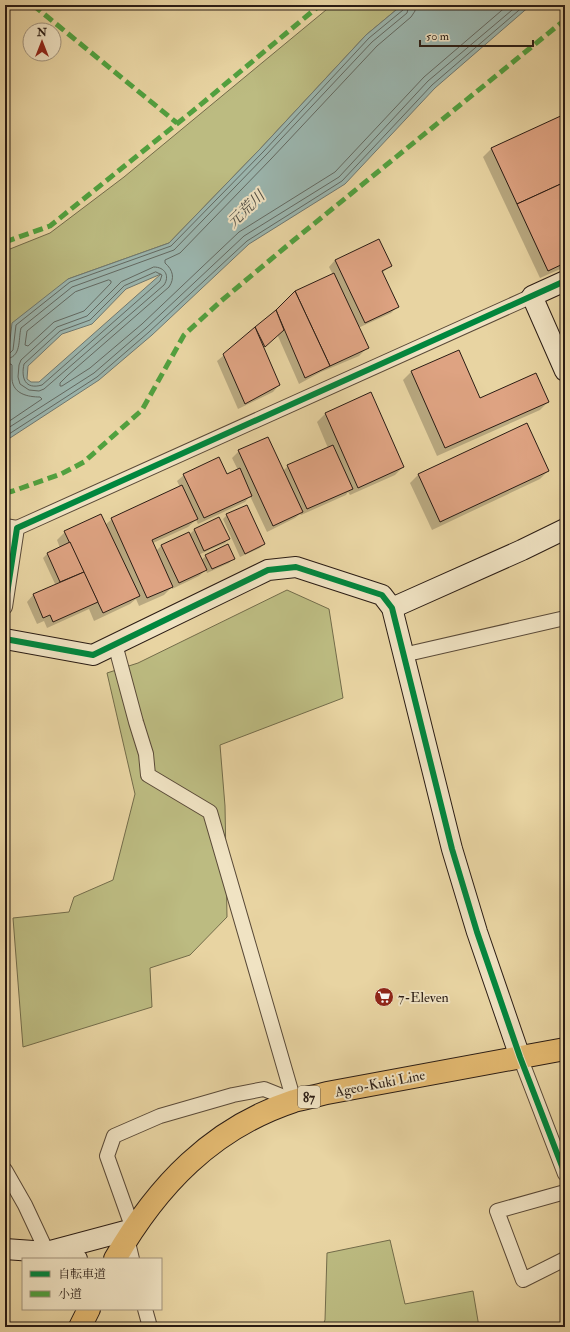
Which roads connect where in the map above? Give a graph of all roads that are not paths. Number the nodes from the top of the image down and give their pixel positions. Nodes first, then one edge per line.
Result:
1 (565, 281) edge
2 (532, 296) junction
3 (565, 371) edge
4 (11, 527) edge
5 (565, 529) edge
6 (5, 607) edge
7 (392, 608) junction
8 (565, 618) edge
9 (5, 639) edge
10 (116, 644) junction
11 (403, 655) junction
12 (565, 1049) edge
13 (520, 1057) junction
14 (294, 1101) junction
15 (5, 1170) edge
16 (565, 1174) edge
17 (565, 1192) edge
18 (130, 1234) junction
19 (5, 1249) edge
20 (47, 1252) junction
21 (73, 1258) edge
22 (116, 1258) edge
23 (132, 1258) edge
24 (565, 1259) edge
25 (88, 1310) edge
26 (145, 1310) edge
27 (80, 1327) edge
28 (150, 1327) edge

1 - 2 street
2 - 3 street
2 - 4 street
4 - 6 street
5 - 7 street
7 - 10 street
7 - 11 street
8 - 11 street
9 - 10 street
10 - 14 street
11 - 13 street
12 - 13 main road, Ageo-Kuki Line / 87
13 - 14 main road, Ageo-Kuki Line / 87
13 - 16 street
14 - 18 main road, Ageo-Kuki Line / 87
14 - 18 street
15 - 20 street
17 - 24 street
18 - 20 street
18 - 22 main road, Ageo-Kuki Line / 87
18 - 23 street
19 - 20 street
20 - 21 street
25 - 27 main road
26 - 28 street

